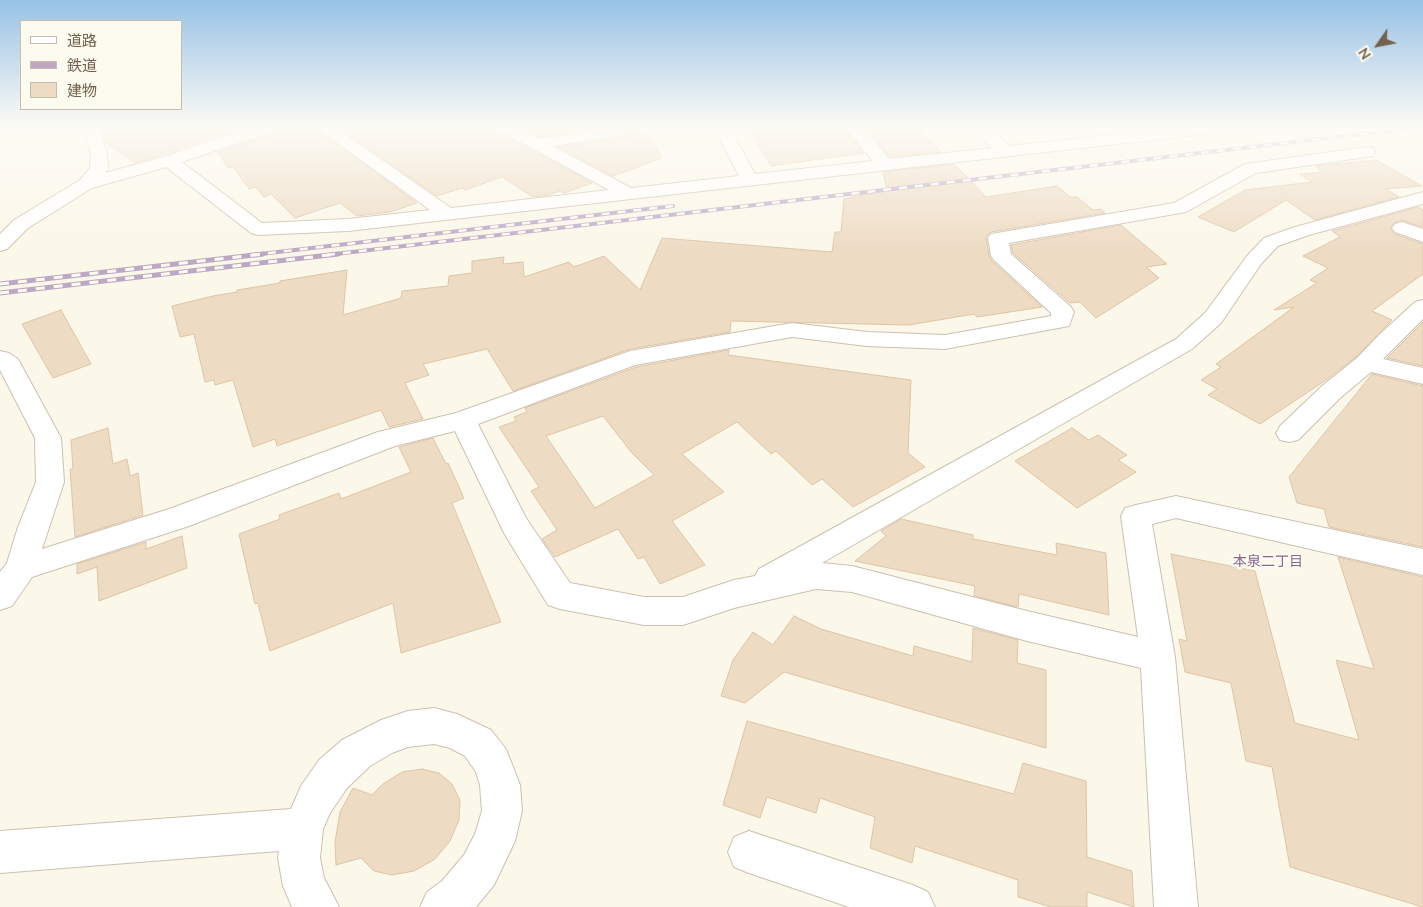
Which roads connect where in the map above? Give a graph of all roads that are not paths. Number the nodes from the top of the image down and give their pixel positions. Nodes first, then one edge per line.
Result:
1 (98, 168) edge
2 (143, 168) edge
3 (179, 168) edge
4 (383, 168) edge
5 (581, 168) edge
6 (743, 168) edge
7 (845, 168) edge
8 (1250, 168) edge
9 (748, 179) junction
10 (86, 184) junction
11 (629, 194) junction
12 (1423, 198) edge
13 (448, 214) junction
14 (21, 224) junction
15 (0, 227) edge
16 (1402, 228) dead end
17 (1423, 236) edge
18 (0, 245) edge
19 (1423, 307) edge
20 (0, 358) edge
21 (1366, 363) junction
22 (1423, 376) edge
23 (463, 420) junction
24 (1289, 433) dead end
25 (1423, 562) edge
26 (21, 568) junction
27 (747, 591) junction
28 (0, 596) edge
29 (1158, 657) junction
30 (303, 829) junction
31 (0, 852) edge
32 (749, 852) dead end
33 (317, 907) edge
34 (442, 907) edge
35 (913, 907) edge
36 (1176, 907) edge

1 - 10 street
2 - 10 street
3 - 13 street
4 - 13 street
5 - 11 street
6 - 9 street
7 - 9 street
8 - 23 street
9 - 11 street
10 - 14 street
11 - 13 street
12 - 27 street
14 - 15 street
14 - 18 street
16 - 17 street
19 - 21 street
20 - 26 street
21 - 22 street
21 - 24 street
23 - 26 street
23 - 27 street
25 - 29 street
26 - 28 street
27 - 29 street
29 - 36 street
30 - 31 street
30 - 33 street
30 - 34 street
32 - 35 street

